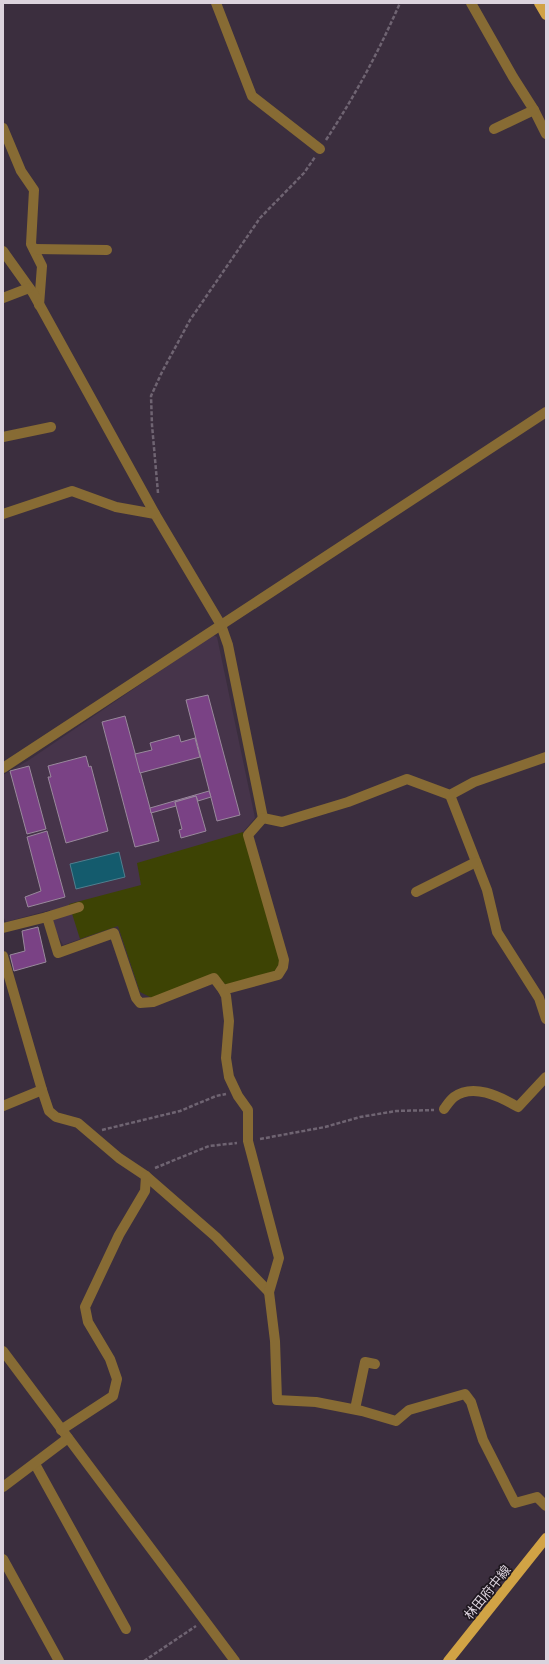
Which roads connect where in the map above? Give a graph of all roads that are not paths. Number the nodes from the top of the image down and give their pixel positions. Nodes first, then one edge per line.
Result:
1 (216, 3) edge
2 (471, 3) edge
3 (539, 3) edge
4 (546, 15) edge
5 (534, 110) junction
6 (3, 128) edge
7 (494, 130) dead end
8 (546, 134) edge
9 (320, 148) road end
10 (34, 249) junction
11 (107, 250) dead end
12 (3, 251) edge
13 (29, 288) junction
14 (3, 298) edge
15 (39, 305) junction
16 (546, 412) edge
17 (51, 427) dead end
18 (3, 438) edge
19 (3, 514) edge
20 (156, 514) junction
21 (221, 625) junction
22 (546, 757) edge
23 (3, 768) edge
24 (450, 795) junction
25 (262, 818) junction
26 (476, 862) junction
27 (416, 892) dead end
28 (79, 907) dead end
29 (47, 917) junction
30 (3, 928) edge
31 (3, 956) edge
32 (223, 990) junction
33 (546, 1020) edge
34 (546, 1077) edge
35 (42, 1090) junction
36 (3, 1106) edge
37 (444, 1109) road end
38 (146, 1176) junction
39 (269, 1292) junction
40 (3, 1351) edge
41 (375, 1364) dead end
42 (354, 1410) junction
43 (65, 1434) junction
44 (35, 1464) junction
45 (3, 1487) edge
46 (546, 1506) edge
47 (546, 1538) edge
48 (3, 1559) edge
49 (126, 1629) dead end
50 (59, 1661) edge
51 (235, 1661) edge
52 (448, 1661) edge

1 - 9 street
2 - 5 street
3 - 4 main road
5 - 7 street
5 - 8 street
6 - 10 street
10 - 11 street
10 - 15 street
12 - 13 street
13 - 14 street
13 - 15 street
15 - 20 street
16 - 21 street
17 - 18 street
19 - 20 street
20 - 21 street
21 - 23 street
21 - 25 street
22 - 24 street
24 - 25 street
24 - 26 street
25 - 32 street
26 - 27 street
26 - 33 street
28 - 29 street
29 - 30 street
29 - 32 street
31 - 35 street
32 - 39 street
34 - 37 street
35 - 36 street
35 - 38 street
38 - 39 street
38 - 43 street
39 - 42 street
40 - 43 street
41 - 42 street
42 - 46 street
43 - 44 street
43 - 51 street
44 - 45 street
44 - 49 street
47 - 52 main road, 林田府中線
48 - 50 street

